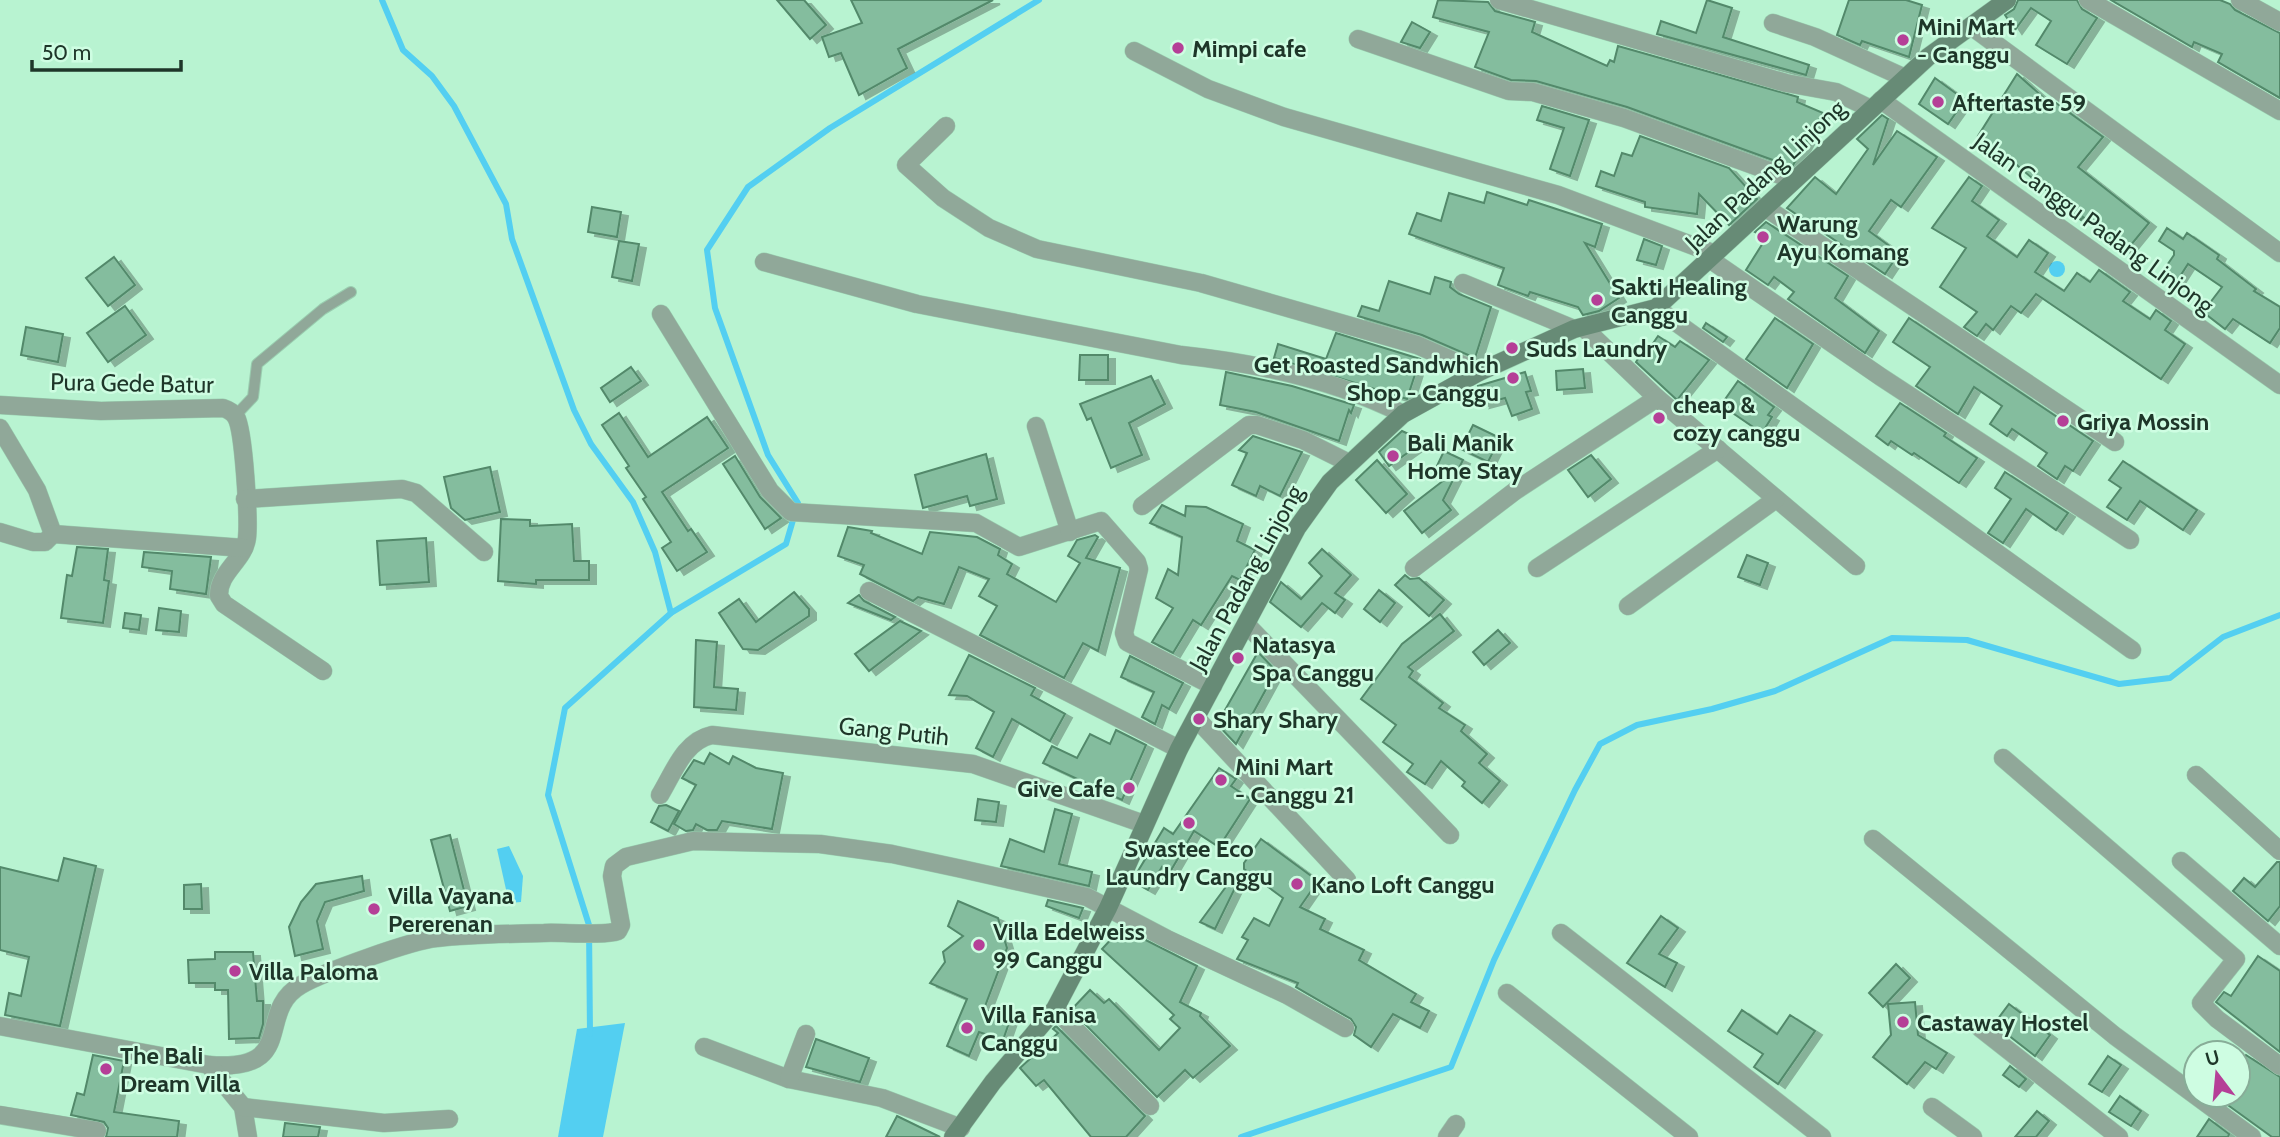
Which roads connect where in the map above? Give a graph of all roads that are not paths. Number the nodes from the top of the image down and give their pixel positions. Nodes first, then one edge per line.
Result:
1 (1499, 0) edge
2 (2007, 0) edge
3 (2088, 0) edge
4 (2240, 0) edge
5 (2280, 22) edge
6 (1773, 23) dead end
7 (1971, 26) junction
8 (1358, 39) dead end
9 (1134, 51) dead end
10 (1905, 78) junction
11 (1876, 105) junction
12 (2280, 111) edge
13 (946, 126) dead end
14 (1794, 180) junction
15 (1766, 208) junction
16 (2280, 253) edge
17 (1713, 257) junction
18 (764, 262) dead end
19 (1463, 283) dead end
20 (351, 292) dead end
21 (1656, 308) junction
22 (661, 314) dead end
23 (1578, 328) junction
24 (1479, 372) junction
25 (2280, 384) edge
26 (1657, 398) junction
27 (0, 405) edge
28 (1403, 414) junction
29 (236, 415) junction
30 (1036, 426) dead end
31 (0, 428) edge
32 (2115, 442) dead end
33 (1718, 449) junction
34 (1349, 463) junction
35 (245, 499) junction
36 (1776, 499) junction
37 (1142, 506) dead end
38 (1070, 531) junction
39 (0, 532) edge
40 (53, 534) junction
41 (2130, 540) dead end
42 (244, 548) junction
43 (484, 552) dead end
44 (1856, 566) dead end
45 (1414, 568) dead end
46 (1537, 568) dead end
47 (869, 591) dead end
48 (1628, 606) dead end
49 (1246, 624) junction
50 (2132, 650) dead end
51 (323, 671) dead end
52 (1213, 687) junction
53 (1196, 718) junction
54 (1179, 749) junction
55 (2003, 758) dead end
56 (2196, 775) dead end
57 (660, 795) dead end
58 (1144, 824) junction
59 (1450, 835) dead end
60 (1873, 839) dead end
61 (2280, 852) edge
62 (2181, 861) dead end
63 (1347, 880) dead end
64 (1108, 908) junction
65 (1561, 933) dead end
66 (2280, 946) edge
67 (1507, 993) dead end
68 (1055, 1009) junction
69 (0, 1026) edge
70 (1345, 1028) dead end
71 (1980, 1028) dead end
72 (806, 1034) dead end
73 (704, 1047) dead end
74 (209, 1065) junction
75 (2280, 1066) edge
76 (789, 1079) junction
77 (1150, 1106) dead end
78 (243, 1107) junction
79 (1932, 1107) dead end
80 (0, 1115) edge
81 (449, 1119) dead end
82 (97, 1130) dead end
83 (957, 1132) edge
84 (248, 1137) edge
85 (1689, 1137) edge
86 (1822, 1137) edge
87 (1973, 1137) edge
88 (2119, 1137) edge
89 (2252, 1137) edge

1 - 11 street, Jalan Canggu Padang Linjong
2 - 7 street, Jalan Padang Linjong
3 - 12 street
4 - 5 street
6 - 10 street
7 - 10 street, Jalan Padang Linjong
7 - 16 street
8 - 14 street
9 - 17 street
10 - 11 street, Jalan Padang Linjong
11 - 14 street, Jalan Padang Linjong
11 - 25 street, Jalan Canggu Padang Linjong
13 - 24 street
14 - 15 street, Jalan Padang Linjong
15 - 17 street, Jalan Padang Linjong
15 - 32 street
17 - 21 street, Jalan Padang Linjong
17 - 41 street
18 - 28 street
19 - 23 street
20 - 29 lane
21 - 23 street, Jalan Padang Linjong
21 - 50 street
22 - 38 street
23 - 24 street, Jalan Padang Linjong
23 - 26 street
24 - 28 street, Jalan Padang Linjong
26 - 33 street
26 - 45 street
27 - 29 street, Pura Gede Batur
28 - 34 street, Jalan Padang Linjong
29 - 35 street, Pura Gede Batur
30 - 38 street
31 - 40 street
33 - 36 street
33 - 46 street
34 - 37 street
34 - 49 street, Jalan Padang Linjong
35 - 42 street, Pura Gede Batur
35 - 43 street
36 - 44 street
36 - 48 street
38 - 52 street
39 - 40 street
40 - 42 street
42 - 51 street
47 - 54 street
49 - 52 street, Jalan Padang Linjong
49 - 59 street
52 - 53 street, Jalan Padang Linjong
53 - 54 street, Jalan Padang Linjong
53 - 63 street
54 - 58 street, Jalan Padang Linjong
55 - 75 street
56 - 61 street
57 - 58 street, Gang Putih
58 - 64 street, Jalan Padang Linjong
60 - 89 street
62 - 66 street
64 - 68 street, Jalan Padang Linjong
64 - 70 street
64 - 74 street
65 - 86 street
67 - 85 street
68 - 77 street
68 - 83 street, Jalan Padang Linjong
69 - 74 street
71 - 88 street
72 - 76 street
73 - 76 street
74 - 78 street
76 - 83 street
78 - 81 street
78 - 84 street
79 - 87 street
80 - 82 street

